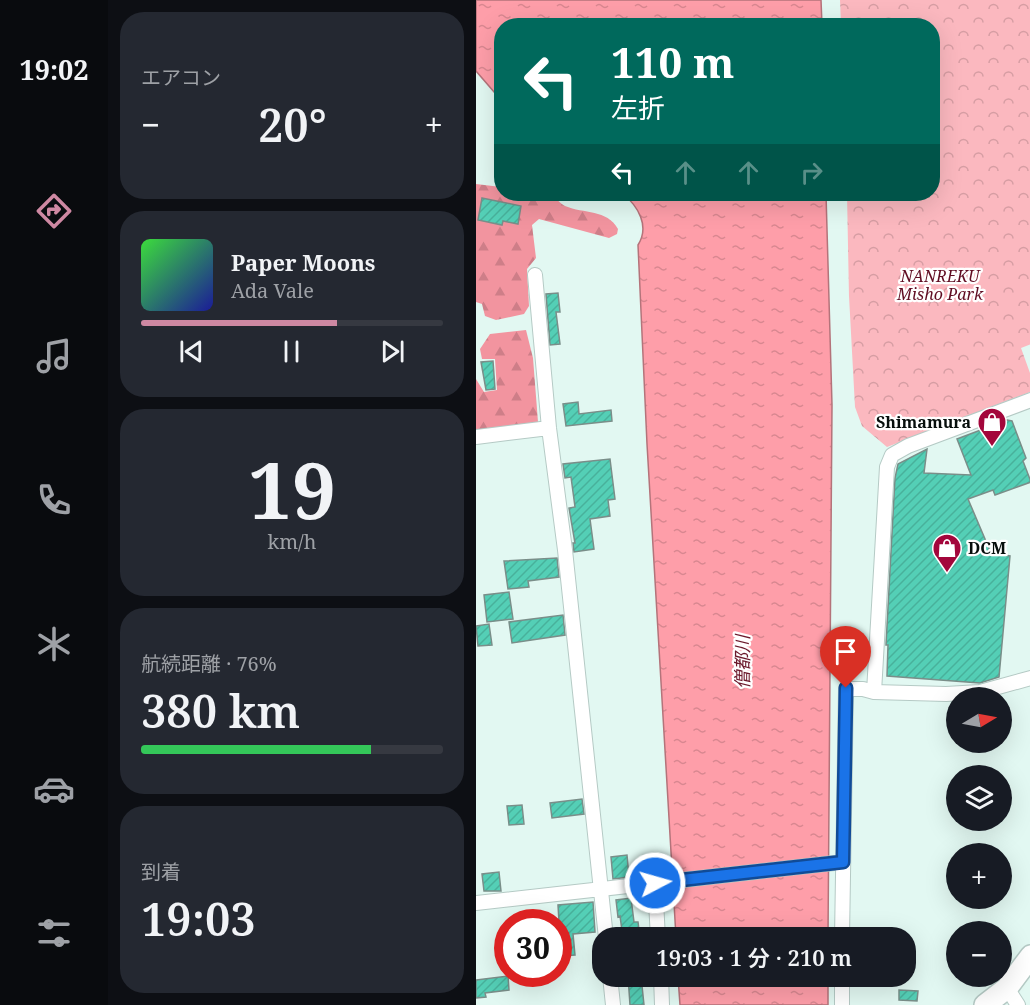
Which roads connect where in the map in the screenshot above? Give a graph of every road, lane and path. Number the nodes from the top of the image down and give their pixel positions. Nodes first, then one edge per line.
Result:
1 (535, 275) dead end
2 (1031, 400) edge
3 (549, 428) junction
4 (476, 437) edge
5 (1031, 678) edge
6 (874, 692) junction
7 (839, 862) junction
8 (659, 883) junction
9 (601, 889) junction
10 (476, 903) edge
11 (605, 927) edge
12 (658, 927) edge
13 (842, 927) edge
14 (1031, 956) edge
15 (611, 987) edge
16 (661, 987) edge
17 (842, 987) edge
18 (845, 987) edge
19 (1012, 996) edge
20 (613, 1005) edge
21 (662, 1005) edge
22 (842, 1005) edge
23 (850, 1005) edge
24 (985, 1005) edge

1 - 3 street
2 - 6 street
3 - 4 street
3 - 9 street
5 - 6 street
6 - 7 street
7 - 8 street
7 - 13 street
8 - 9 street
8 - 12 street
9 - 10 street
9 - 11 street
14 - 19 highway
15 - 20 street
16 - 21 street
17 - 22 street
18 - 23 street
19 - 24 highway

